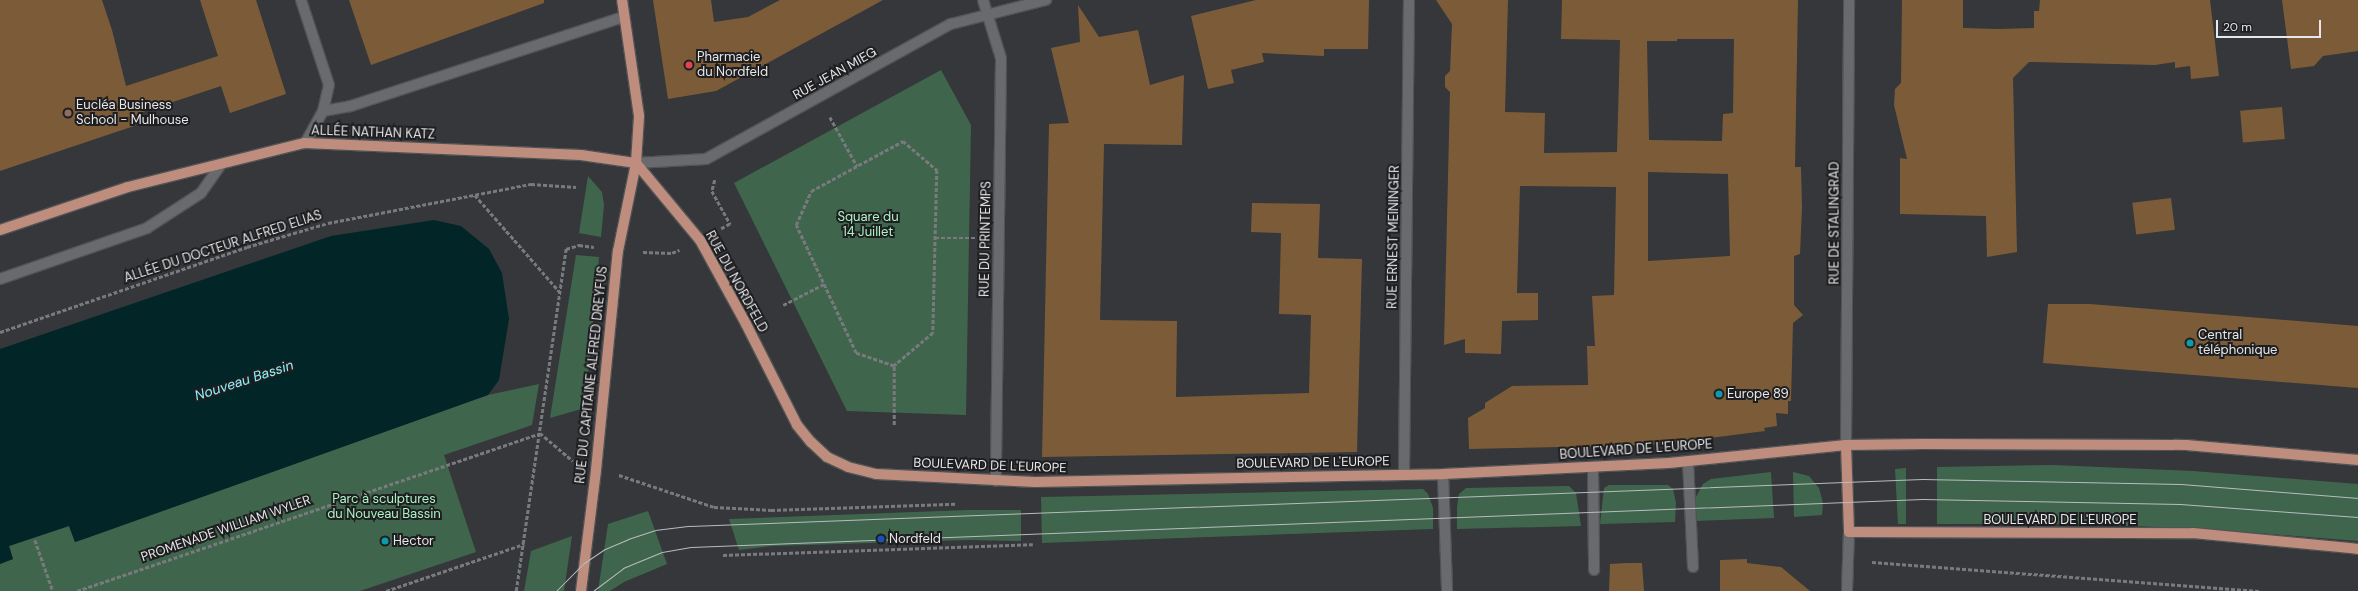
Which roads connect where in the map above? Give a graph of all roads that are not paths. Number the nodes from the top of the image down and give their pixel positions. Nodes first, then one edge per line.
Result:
1 (301, 0) edge
2 (622, 0) edge
3 (983, 0) edge
4 (1046, 0) edge
5 (1410, 0) edge
6 (1849, 0) edge
7 (986, 14) junction
8 (624, 17) junction
9 (323, 111) junction
10 (304, 143) junction
11 (636, 163) junction
12 (221, 164) junction
13 (0, 230) edge
14 (0, 279) edge
15 (797, 425) joint
16 (1846, 445) junction
17 (2358, 460) edge
18 (1688, 461) junction
19 (1593, 467) junction
20 (1404, 474) junction
21 (1444, 474) junction
22 (996, 481) junction
23 (1849, 532) junction
24 (2358, 549) edge
25 (1692, 567) dead end
26 (1594, 570) dead end
27 (581, 591) edge
28 (1447, 591) edge
29 (1847, 591) edge

1 - 9 street
2 - 8 main road
3 - 7 street, RUE DU PRINTEMPS
4 - 7 street, RUE JEAN MIEG
5 - 20 street, RUE ERNEST MEININGER
6 - 16 street, RUE DE STALINGRAD
7 - 11 street, RUE JEAN MIEG
7 - 22 street, RUE DU PRINTEMPS
8 - 9 street
8 - 11 main road, RUE DU CAPITAINE ALFRED DREYFUS
9 - 10 street
10 - 11 main road, ALLÉE NATHAN KATZ
10 - 12 main road, ALLÉE NATHAN KATZ
11 - 15 main road, RUE DU NORDFELD
11 - 27 main road, RUE DU CAPITAINE ALFRED DREYFUS
12 - 13 main road, ALLÉE NATHAN KATZ
12 - 14 street
15 - 22 main road, BOULEVARD DE L'EUROPE
16 - 17 main road, BOULEVARD DE L'EUROPE
16 - 18 main road, BOULEVARD DE L'EUROPE
16 - 23 main road
18 - 19 main road, BOULEVARD DE L'EUROPE
18 - 25 street
19 - 21 main road, BOULEVARD DE L'EUROPE
19 - 26 street
20 - 21 main road, BOULEVARD DE L'EUROPE
20 - 22 main road, BOULEVARD DE L'EUROPE
21 - 28 street
23 - 24 main road, BOULEVARD DE L'EUROPE
23 - 29 street

